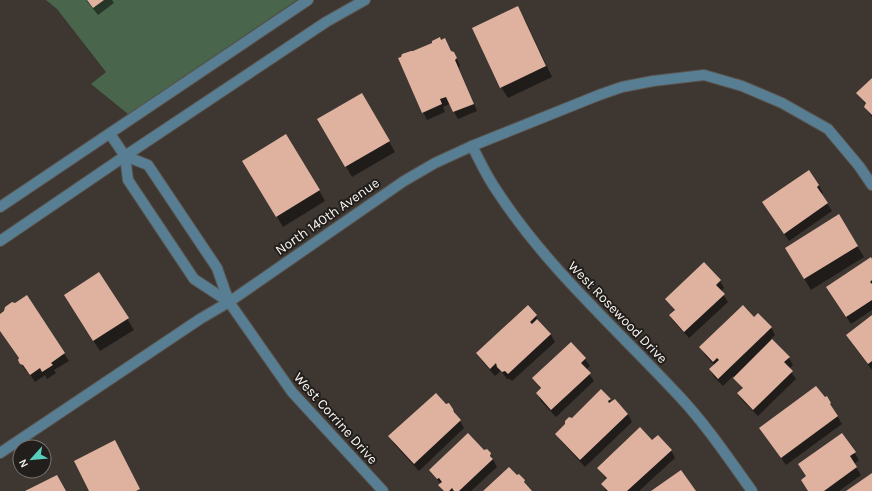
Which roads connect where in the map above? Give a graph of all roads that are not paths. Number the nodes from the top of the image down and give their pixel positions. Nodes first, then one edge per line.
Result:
1 (308, 0) edge
2 (365, 0) edge
3 (110, 134) junction
4 (472, 146) junction
5 (125, 156) junction
6 (872, 185) edge
7 (0, 207) edge
8 (0, 241) edge
9 (229, 302) junction
10 (0, 453) edge
11 (383, 491) edge
12 (752, 491) edge

1 - 3 street
2 - 5 street
3 - 5 street, West Corrine Drive
3 - 7 street
4 - 6 street, North 140th Avenue
4 - 9 street, North 140th Avenue
4 - 12 street, West Rosewood Drive
5 - 8 street
5 - 9 street, West Corrine Drive
5 - 9 street, West Corrine Drive
9 - 10 street, North 140th Avenue
9 - 11 street, West Corrine Drive

